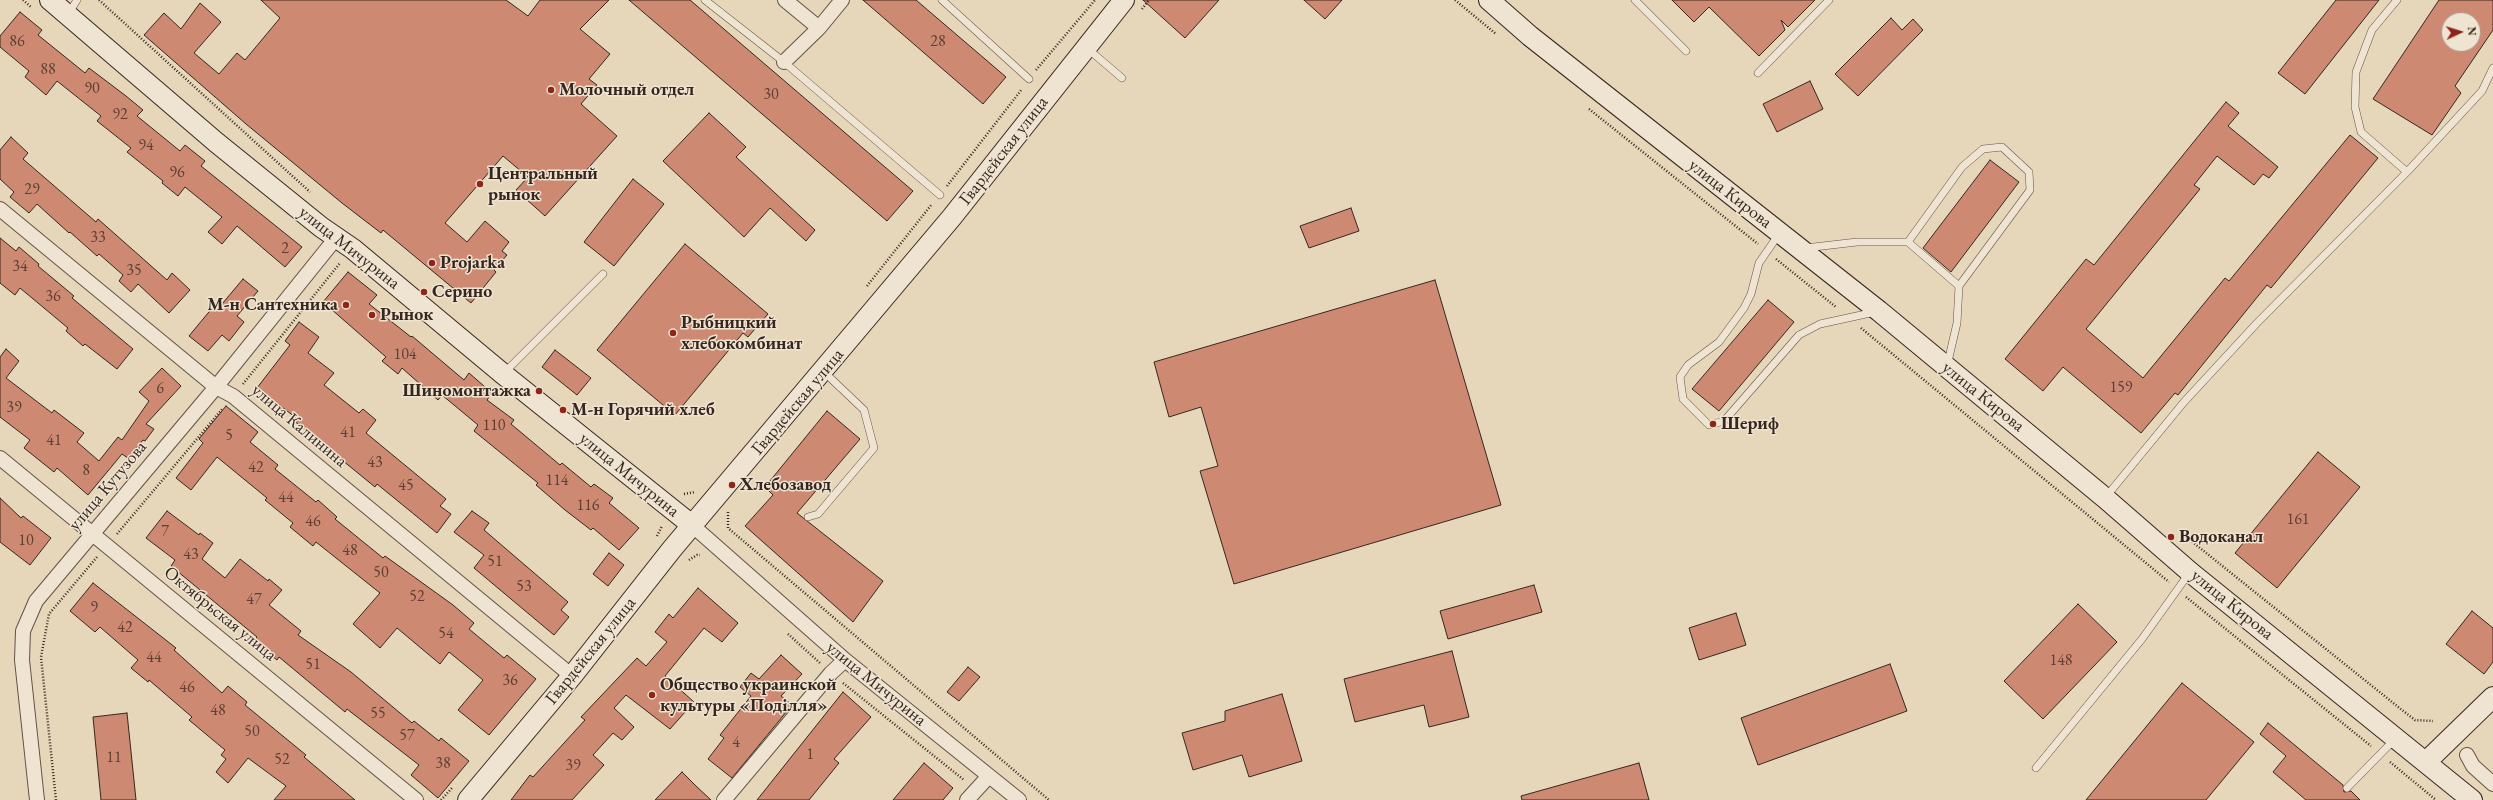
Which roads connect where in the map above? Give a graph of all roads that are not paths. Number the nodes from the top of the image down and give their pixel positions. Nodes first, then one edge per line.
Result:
1 (705, 0) edge
2 (785, 0) edge
3 (842, 0) edge
4 (942, 0) edge
5 (1124, 0) edge
6 (1489, 0) edge
7 (1636, 0) edge
8 (1829, 0) edge
9 (2397, 0) edge
10 (43, 5) edge
11 (73, 7) edge
12 (819, 28) junction
13 (1086, 47) junction
14 (1686, 51) dead end
15 (784, 62) junction
16 (2493, 68) edge
17 (1758, 73) dead end
18 (1122, 78) dead end
19 (1028, 79) road end
20 (2407, 172) junction
21 (940, 195) road end
22 (0, 209) edge
23 (1780, 233) junction
24 (336, 238) junction
25 (1908, 242) junction
26 (1799, 249) junction
27 (603, 274) dead end
28 (1959, 286) junction
29 (1879, 311) junction
30 (1946, 368) junction
31 (824, 372) junction
32 (503, 374) junction
33 (216, 387) junction
34 (0, 458) edge
35 (2105, 498) junction
36 (808, 516) dead end
37 (693, 526) junction
38 (93, 534) junction
39 (2190, 572) junction
40 (845, 660) junction
41 (572, 676) junction
42 (2493, 696) edge
43 (2397, 737) junction
44 (2467, 755) dead end
45 (2427, 761) junction
46 (2036, 768) dead end
47 (988, 776) junction
48 (2493, 784) edge
49 (2347, 788) dead end
50 (972, 795) edge
51 (37, 800) edge
52 (416, 800) edge
53 (468, 800) edge
54 (724, 800) edge
55 (1019, 800) edge
56 (2472, 800) edge

1 - 15 lane
2 - 12 street
3 - 12 street
4 - 19 lane
5 - 13 street, Гвардейская улица
6 - 23 street, улица Кирова
7 - 14 lane
8 - 17 lane
9 - 20 lane
10 - 11 street, улица Мичурина
11 - 24 street, улица Мичурина
12 - 15 street
13 - 18 lane
13 - 31 street, Гвардейская улица
15 - 21 lane
16 - 20 lane
20 - 35 lane
22 - 33 street, улица Калинина
23 - 26 street, улица Кирова
23 - 29 lane
24 - 32 street, улица Мичурина
24 - 33 street, улица Кутузова
25 - 26 lane
25 - 28 lane
25 - 28 lane
26 - 29 street, улица Кирова
27 - 32 lane
28 - 30 lane
29 - 30 street, улица Кирова
30 - 35 street, улица Кирова
31 - 36 lane
31 - 37 street, Гвардейская улица
32 - 37 street, улица Мичурина
33 - 38 street, улица Кутузова
33 - 41 street, улица Калинина
34 - 38 street, Октябрьская улица
35 - 39 street, улица Кирова
37 - 40 street, улица Мичурина
37 - 41 street, Гвардейская улица
38 - 51 street, улица Кутузова
38 - 52 street, Октябрьская улица
39 - 43 street, улица Кирова
39 - 46 lane
40 - 47 street, улица Мичурина
40 - 54 street
41 - 53 street, Гвардейская улица
42 - 45 street
43 - 45 street, улица Кирова
43 - 49 lane
44 - 48 street
45 - 56 street, улица Кирова
47 - 50 street
47 - 55 street, улица Мичурина

